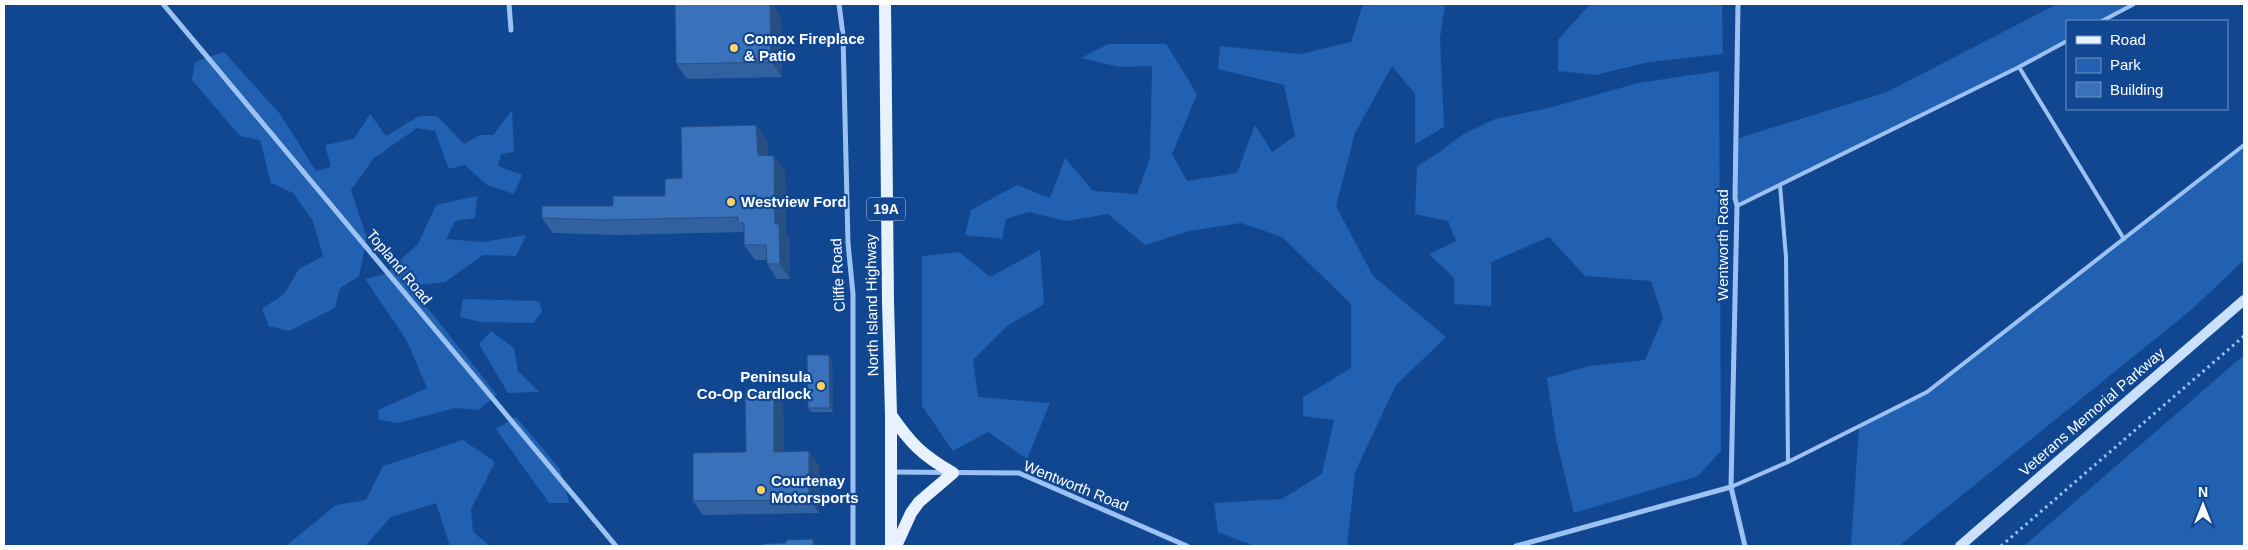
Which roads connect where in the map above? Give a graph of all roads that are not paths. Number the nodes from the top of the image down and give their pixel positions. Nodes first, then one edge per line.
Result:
1 (163, 4) edge
2 (509, 4) edge
3 (839, 4) edge
4 (885, 4) edge
5 (1738, 4) edge
6 (2134, 4) edge
7 (2104, 20) edge
8 (511, 30) dead end
9 (2066, 41) edge
10 (2019, 67) junction
11 (2244, 145) edge
12 (1780, 185) junction
13 (1737, 206) junction
14 (2124, 239) junction
15 (2244, 300) edge
16 (891, 415) junction
17 (1788, 462) junction
18 (890, 472) junction
19 (953, 473) junction
20 (1730, 487) junction
21 (616, 546) edge
22 (853, 546) edge
23 (891, 546) edge
24 (896, 546) edge
25 (1187, 546) edge
26 (1516, 546) edge
27 (1745, 546) edge
28 (1960, 546) edge

1 - 21 street, Topland Road
2 - 8 street
3 - 22 street, Cliffe Road
4 - 16 main road, North Island Highway / 19A
5 - 13 street, Wentworth Road
6 - 7 lane
9 - 10 lane
10 - 12 lane
10 - 14 lane
11 - 14 lane
12 - 13 lane
12 - 17 lane
13 - 20 street, Wentworth Road
14 - 17 lane
15 - 28 main road, Veterans Memorial Parkway
16 - 18 main road, North Island Highway / 19A
16 - 19 main road
17 - 20 lane
18 - 19 street, Wentworth Road
18 - 23 main road, North Island Highway / 19A
19 - 24 main road
19 - 25 street, Wentworth Road
20 - 26 street
20 - 27 street, Wentworth Road

